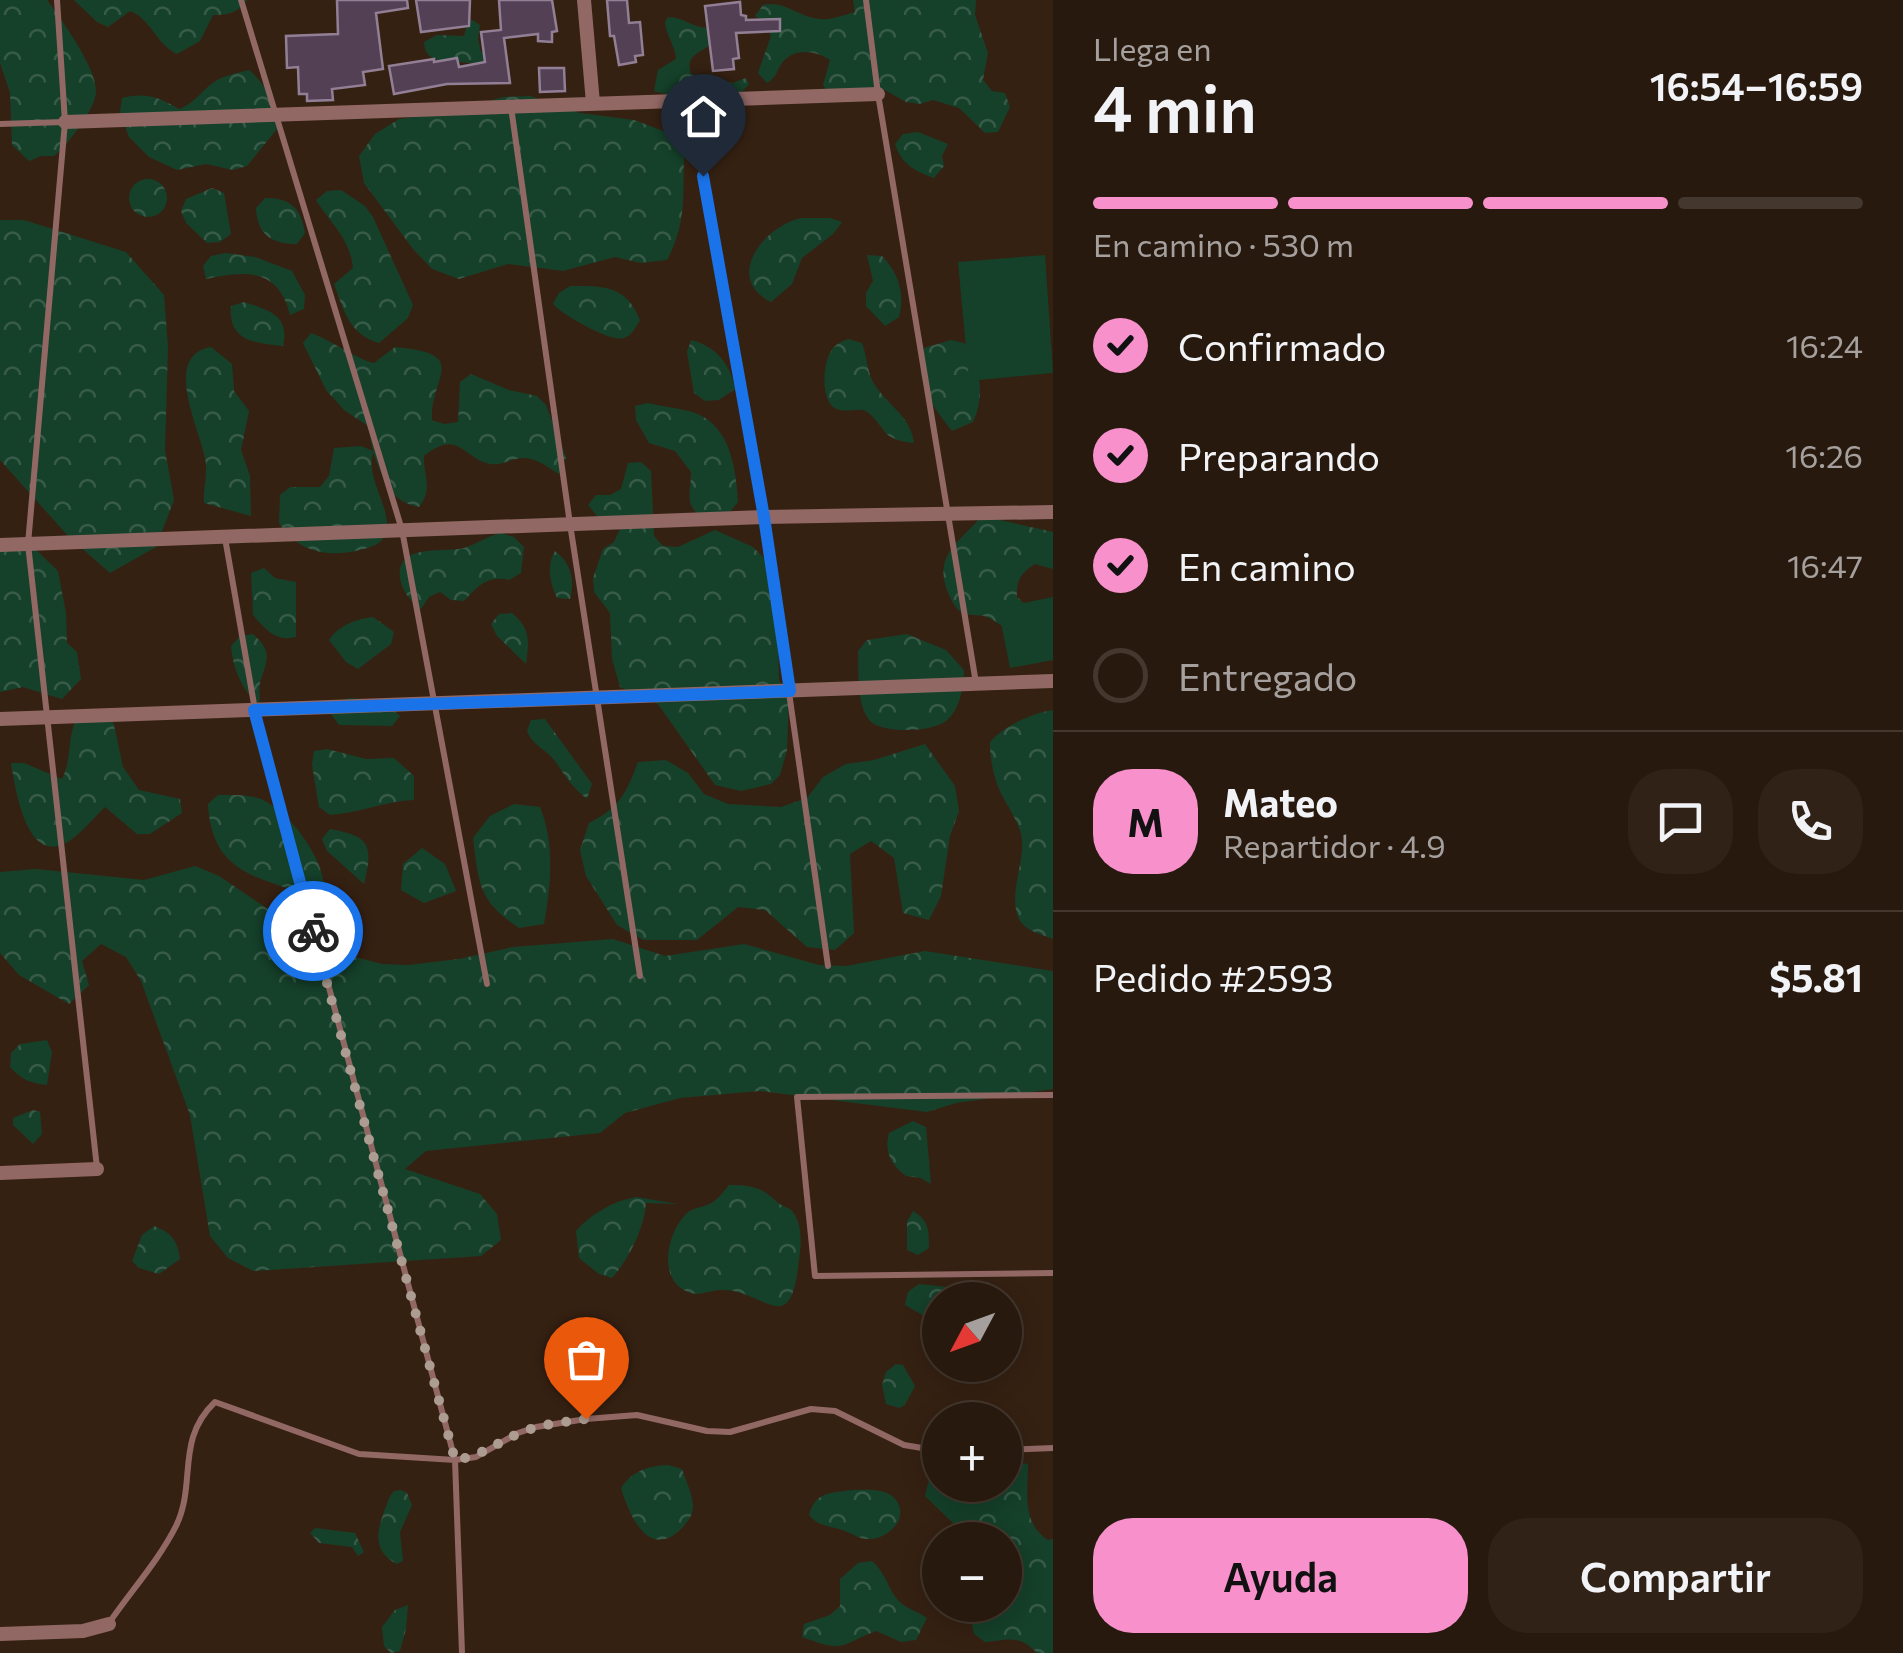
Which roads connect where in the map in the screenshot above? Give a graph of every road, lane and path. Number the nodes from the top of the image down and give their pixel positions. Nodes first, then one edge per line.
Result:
1 (57, 0) edge
2 (241, 0) edge
3 (584, 0) edge
4 (866, 0) edge
5 (878, 94) junction
6 (690, 100) junction
7 (593, 103) junction
8 (510, 106) junction
9 (276, 114) junction
10 (66, 122) junction
11 (0, 124) edge
12 (1053, 512) edge
13 (949, 514) junction
14 (764, 517) junction
15 (570, 524) junction
16 (402, 530) junction
17 (224, 536) junction
18 (28, 544) junction
19 (0, 545) edge
20 (1053, 682) edge
21 (976, 684) junction
22 (790, 691) junction
23 (598, 698) junction
24 (434, 704) junction
25 (254, 710) junction
26 (48, 718) junction
27 (0, 719) edge
28 (828, 966) dead end
29 (640, 976) dead end
30 (486, 984) dead end
31 (1053, 1094) edge
32 (98, 1169) joint
33 (0, 1173) edge
34 (1053, 1273) edge
35 (922, 1448) edge
36 (1053, 1448) edge
37 (1022, 1449) edge
38 (455, 1460) junction
39 (109, 1624) joint
40 (0, 1634) edge
41 (462, 1653) edge

1 - 10 lane
2 - 9 lane
3 - 7 street
4 - 5 lane
5 - 6 street
5 - 13 lane
6 - 7 street
6 - 14 lane
7 - 8 street
8 - 9 street
8 - 15 lane
9 - 10 street
9 - 16 lane
10 - 11 lane
10 - 18 lane
12 - 13 street
13 - 14 street
13 - 21 lane
14 - 15 street
14 - 22 lane
15 - 16 street
15 - 23 lane
16 - 17 street
16 - 24 lane
17 - 18 street
17 - 25 lane
18 - 19 street
18 - 26 lane
20 - 21 street
21 - 22 street
22 - 23 street
22 - 28 lane
23 - 24 street
23 - 29 lane
24 - 25 street
24 - 30 lane
25 - 26 street
25 - 38 lane
26 - 27 street
26 - 32 lane
31 - 34 lane
32 - 33 street
35 - 38 lane
36 - 37 lane
38 - 39 lane
38 - 41 lane
39 - 40 street

